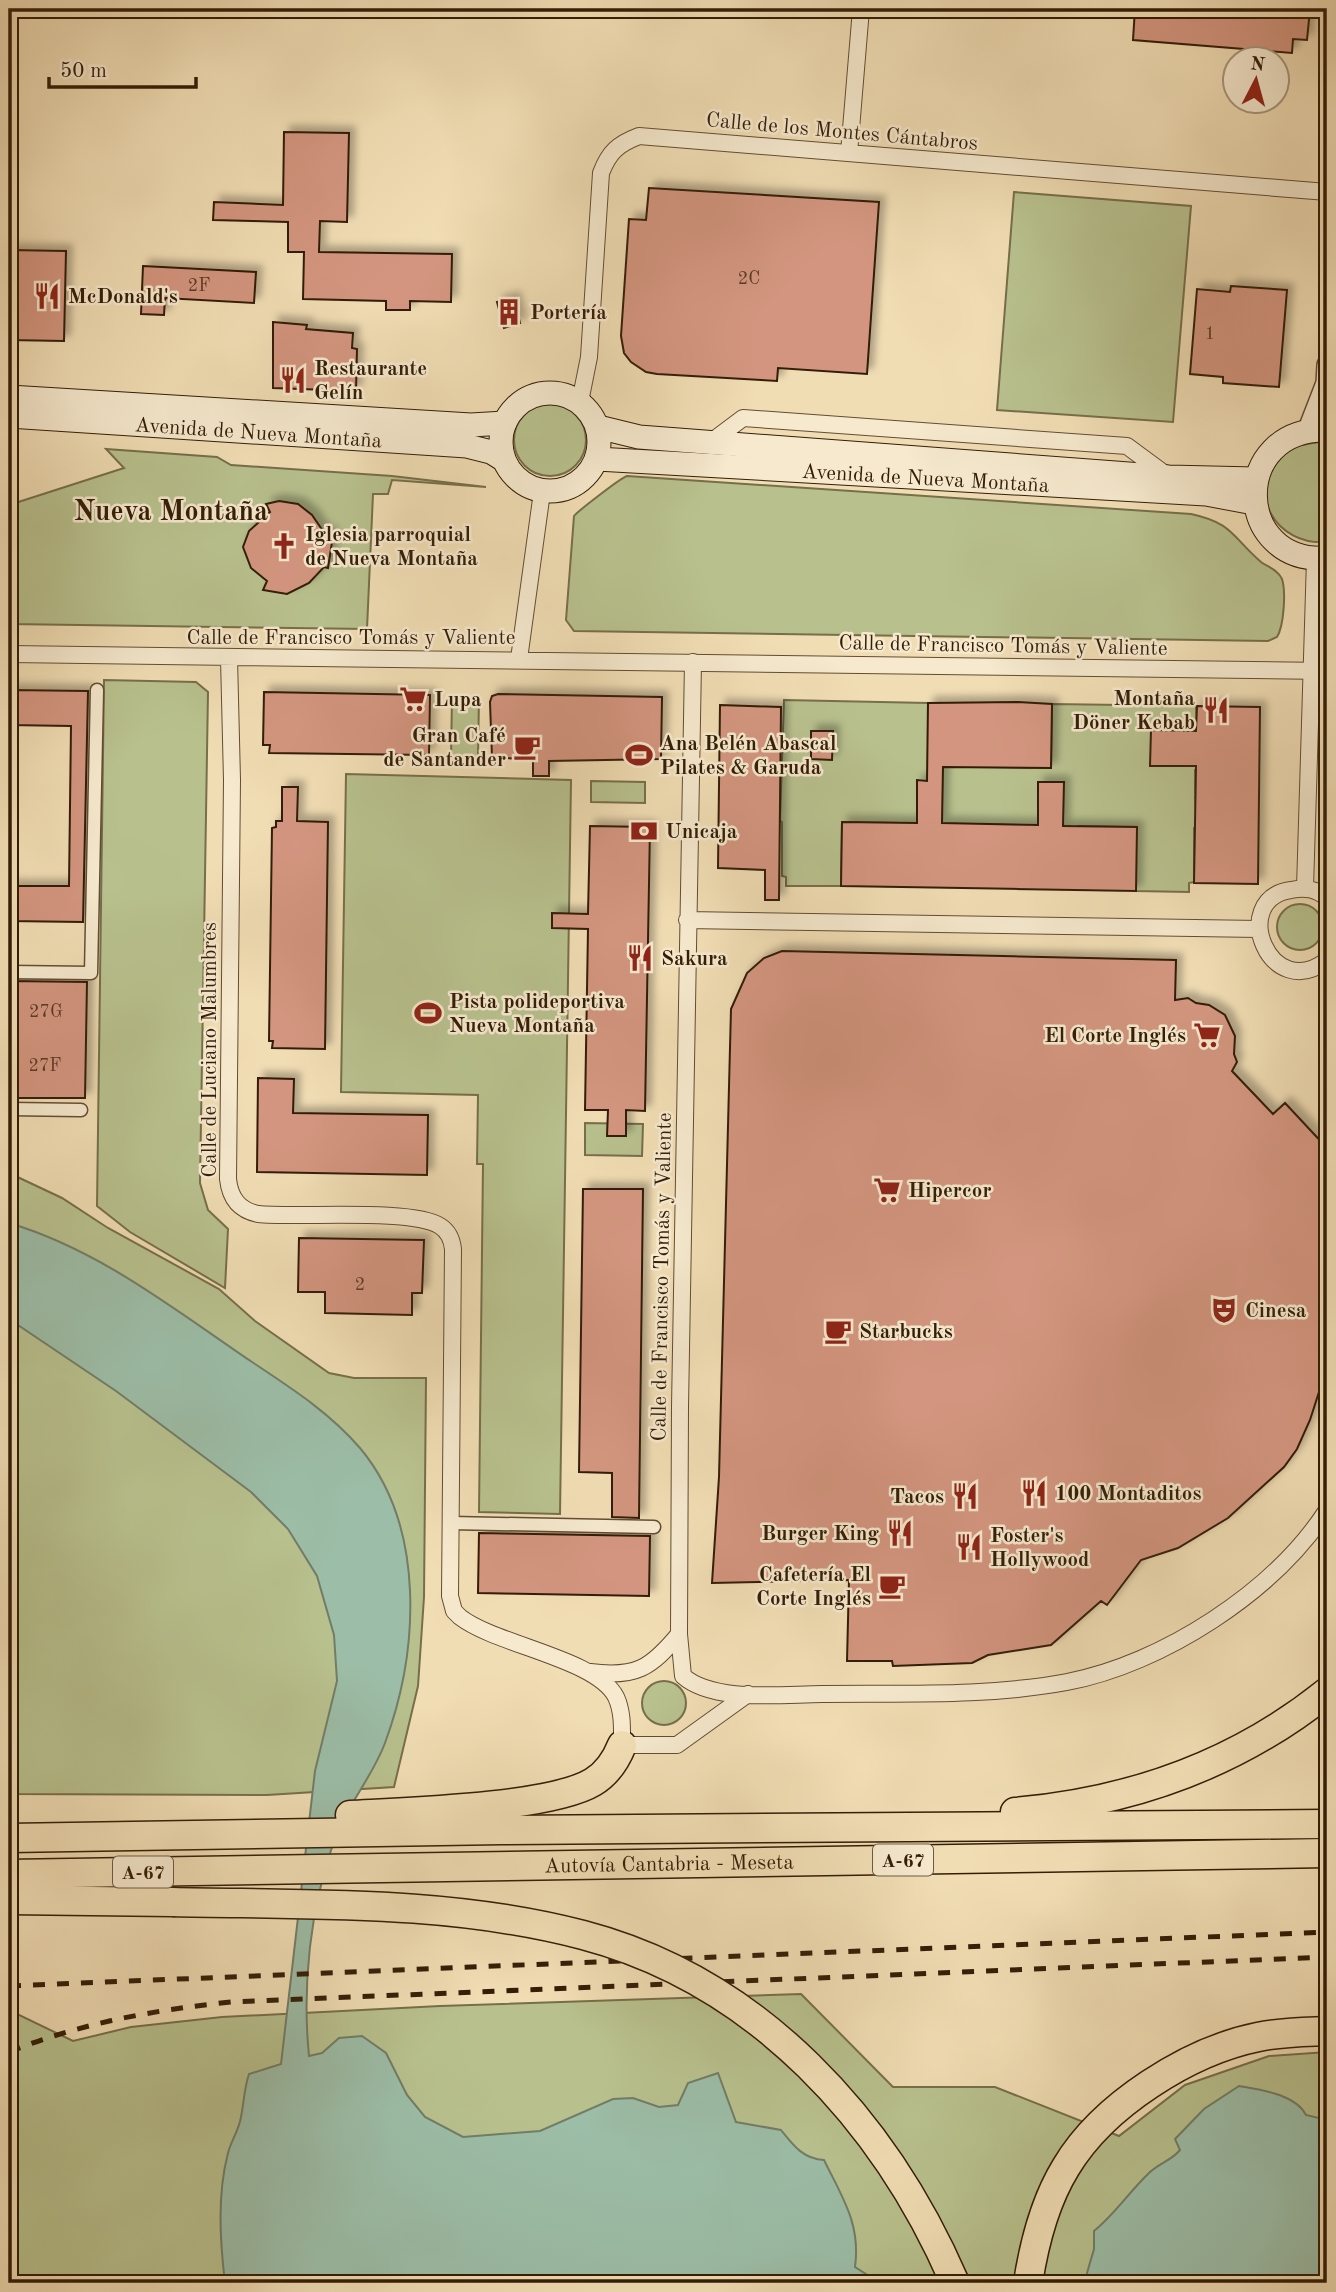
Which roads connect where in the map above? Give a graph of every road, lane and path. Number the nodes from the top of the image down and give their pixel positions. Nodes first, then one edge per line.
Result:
1 (861, 9) edge
2 (849, 153) junction
3 (1327, 192) edge
4 (1327, 378) edge
5 (9, 397) edge
6 (580, 402) junction
7 (9, 416) edge
8 (505, 423) junction
9 (597, 427) junction
10 (1317, 431) edge
11 (597, 459) junction
12 (504, 460) junction
13 (1255, 479) junction
14 (542, 492) junction
15 (1254, 503) junction
16 (1321, 558) edge
17 (9, 654) edge
18 (229, 658) junction
19 (519, 659) junction
20 (693, 662) junction
21 (1320, 670) edge
22 (97, 690) dead end
23 (1305, 888) junction
24 (1327, 898) edge
25 (687, 920) junction
26 (1259, 929) junction
27 (1327, 960) edge
28 (9, 972) edge
29 (9, 1109) edge
30 (81, 1110) dead end
31 (1327, 1510) edge
32 (451, 1523) junction
33 (654, 1527) dead end
34 (679, 1634) junction
35 (584, 1671) junction
36 (1327, 1692) edge
37 (748, 1694) junction
38 (622, 1745) junction
39 (360, 1824) junction
40 (1327, 1824) edge
41 (662, 1828) junction
42 (9, 1836) edge
43 (1327, 1853) edge
44 (9, 1874) edge
45 (9, 1900) edge
46 (1327, 2031) edge
47 (955, 2283) edge
48 (1028, 2283) edge

1 - 2 street
2 - 3 street, Calle de los Montes Cántabros
2 - 6 street, Calle de los Montes Cántabros
4 - 10 street
5 - 8 main road, Avenida de Nueva Montaña
6 - 8 main road
6 - 9 main road
7 - 12 main road, Avenida de Nueva Montaña
8 - 12 main road
9 - 11 main road
9 - 13 main road, Avenida de Nueva Montaña
10 - 13 main road
11 - 14 main road
11 - 15 main road, Avenida de Nueva Montaña
12 - 14 main road
13 - 15 main road
14 - 19 street
15 - 16 main road
16 - 21 street
17 - 18 street, Calle de Francisco Tomás y Valiente
18 - 19 street, Calle de Francisco Tomás y Valiente
18 - 32 street, Calle de Luciano Malumbres
19 - 20 street, Calle de Francisco Tomás y Valiente
20 - 21 street, Calle de Francisco Tomás y Valiente
20 - 25 street, Calle de Francisco Tomás y Valiente
21 - 23 street
22 - 28 street
23 - 24 street
23 - 26 street
25 - 26 street
25 - 34 street, Calle de Francisco Tomás y Valiente
26 - 27 street
29 - 30 street
31 - 37 street
32 - 33 street
32 - 35 street, Calle de Luciano Malumbres
34 - 35 street, Calle de Luciano Malumbres
34 - 37 street, Calle de Francisco Tomás y Valiente
35 - 38 street, Calle de Luciano Malumbres
36 - 41 highway
37 - 38 street
38 - 39 highway
39 - 41 highway, Autovía Cantabria - Meseta / A-67
39 - 42 highway, A-67
40 - 41 highway, Autovía Cantabria - Meseta / A-67
43 - 44 highway, Autovía Cantabria - Meseta / A-67
45 - 47 highway, bridge
46 - 48 highway

